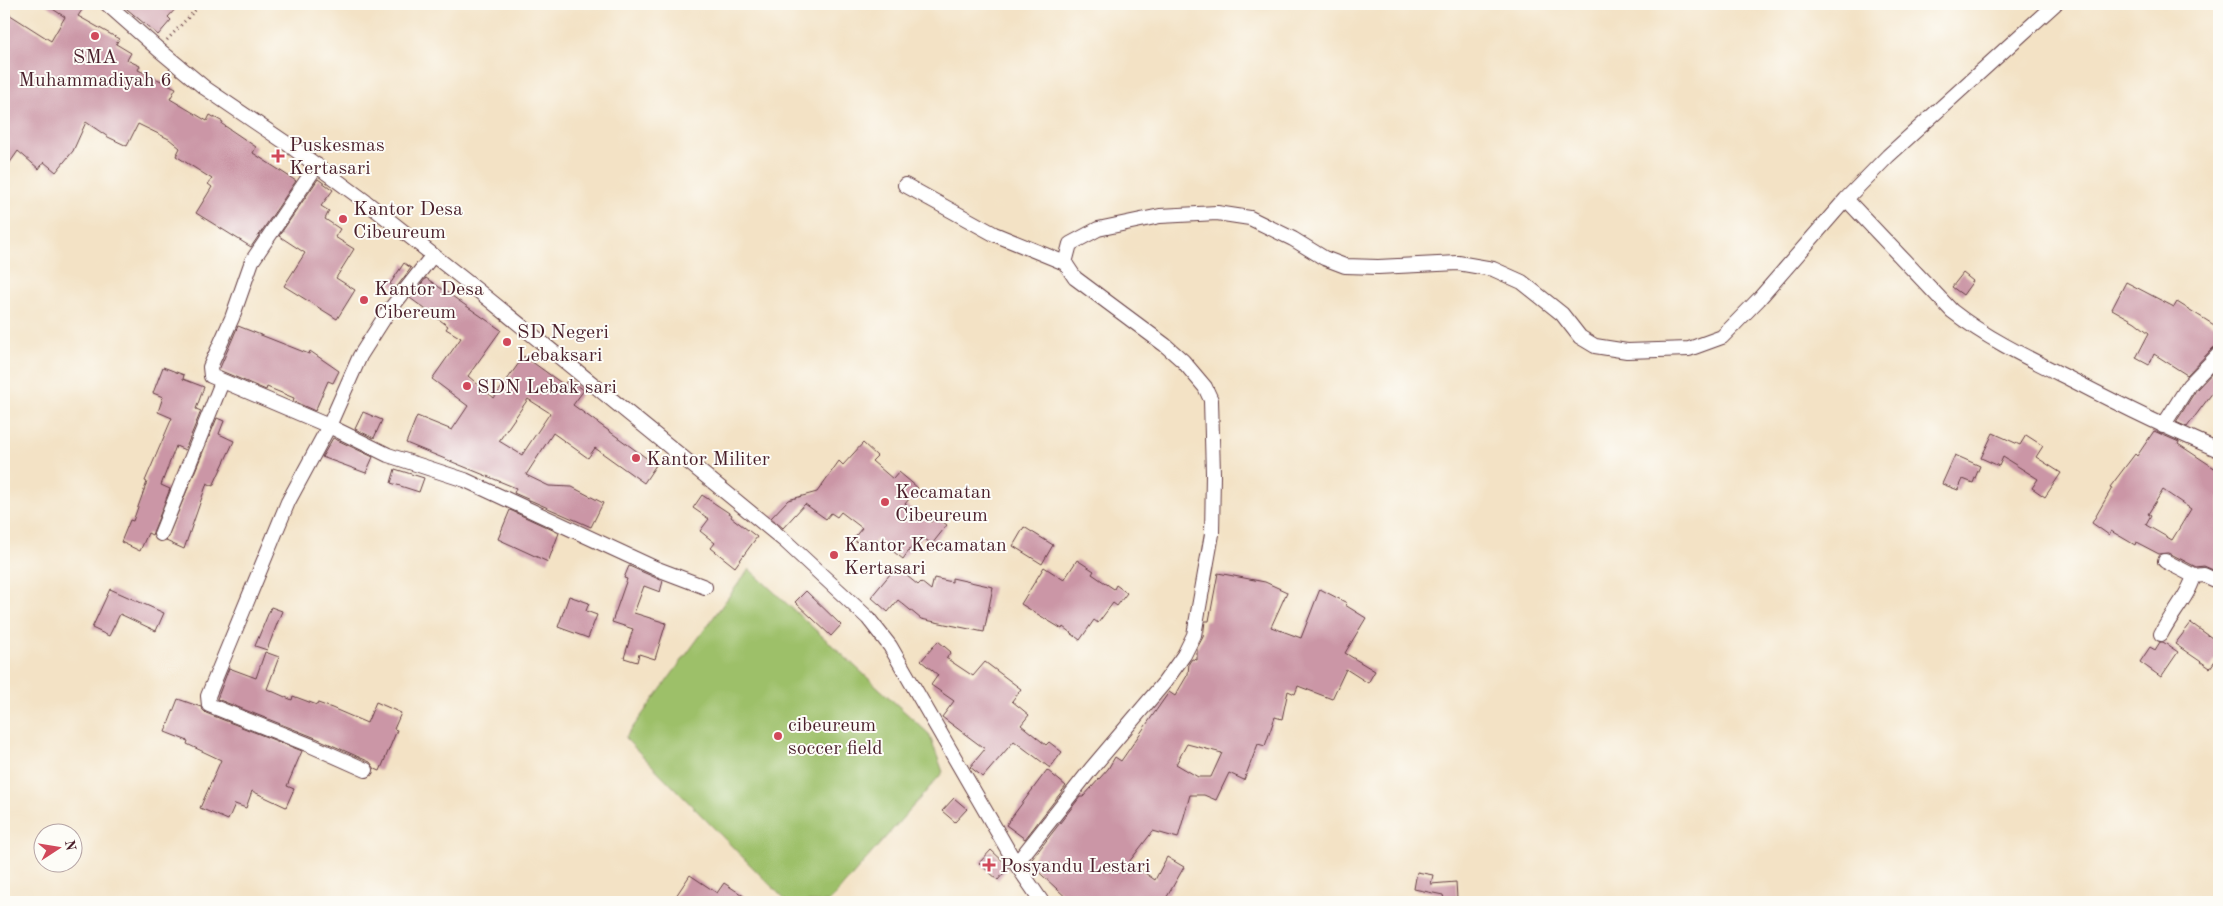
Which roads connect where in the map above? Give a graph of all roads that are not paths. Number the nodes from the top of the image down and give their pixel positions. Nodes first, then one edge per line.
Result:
1 (107, 4) edge
2 (2055, 4) edge
3 (317, 165) junction
4 (904, 185) dead end
5 (1846, 200) junction
6 (433, 255) junction
7 (1065, 263) junction
8 (2219, 354) edge
9 (222, 382) junction
10 (329, 426) junction
11 (2163, 426) junction
12 (2219, 450) edge
13 (161, 534) dead end
14 (2165, 561) dead end
15 (2194, 576) junction
16 (2219, 579) edge
17 (706, 587) dead end
18 (2161, 634) dead end
19 (366, 770) dead end
20 (1016, 864) junction
21 (1042, 902) edge

1 - 3 street
2 - 5 street
3 - 6 street
3 - 9 street
4 - 7 street
5 - 7 street
5 - 11 street
6 - 10 street
6 - 20 street
7 - 20 street
8 - 11 street
9 - 10 street
9 - 13 street
10 - 17 street
10 - 19 street
11 - 12 street
14 - 15 street
15 - 16 street
15 - 18 street
20 - 21 street

